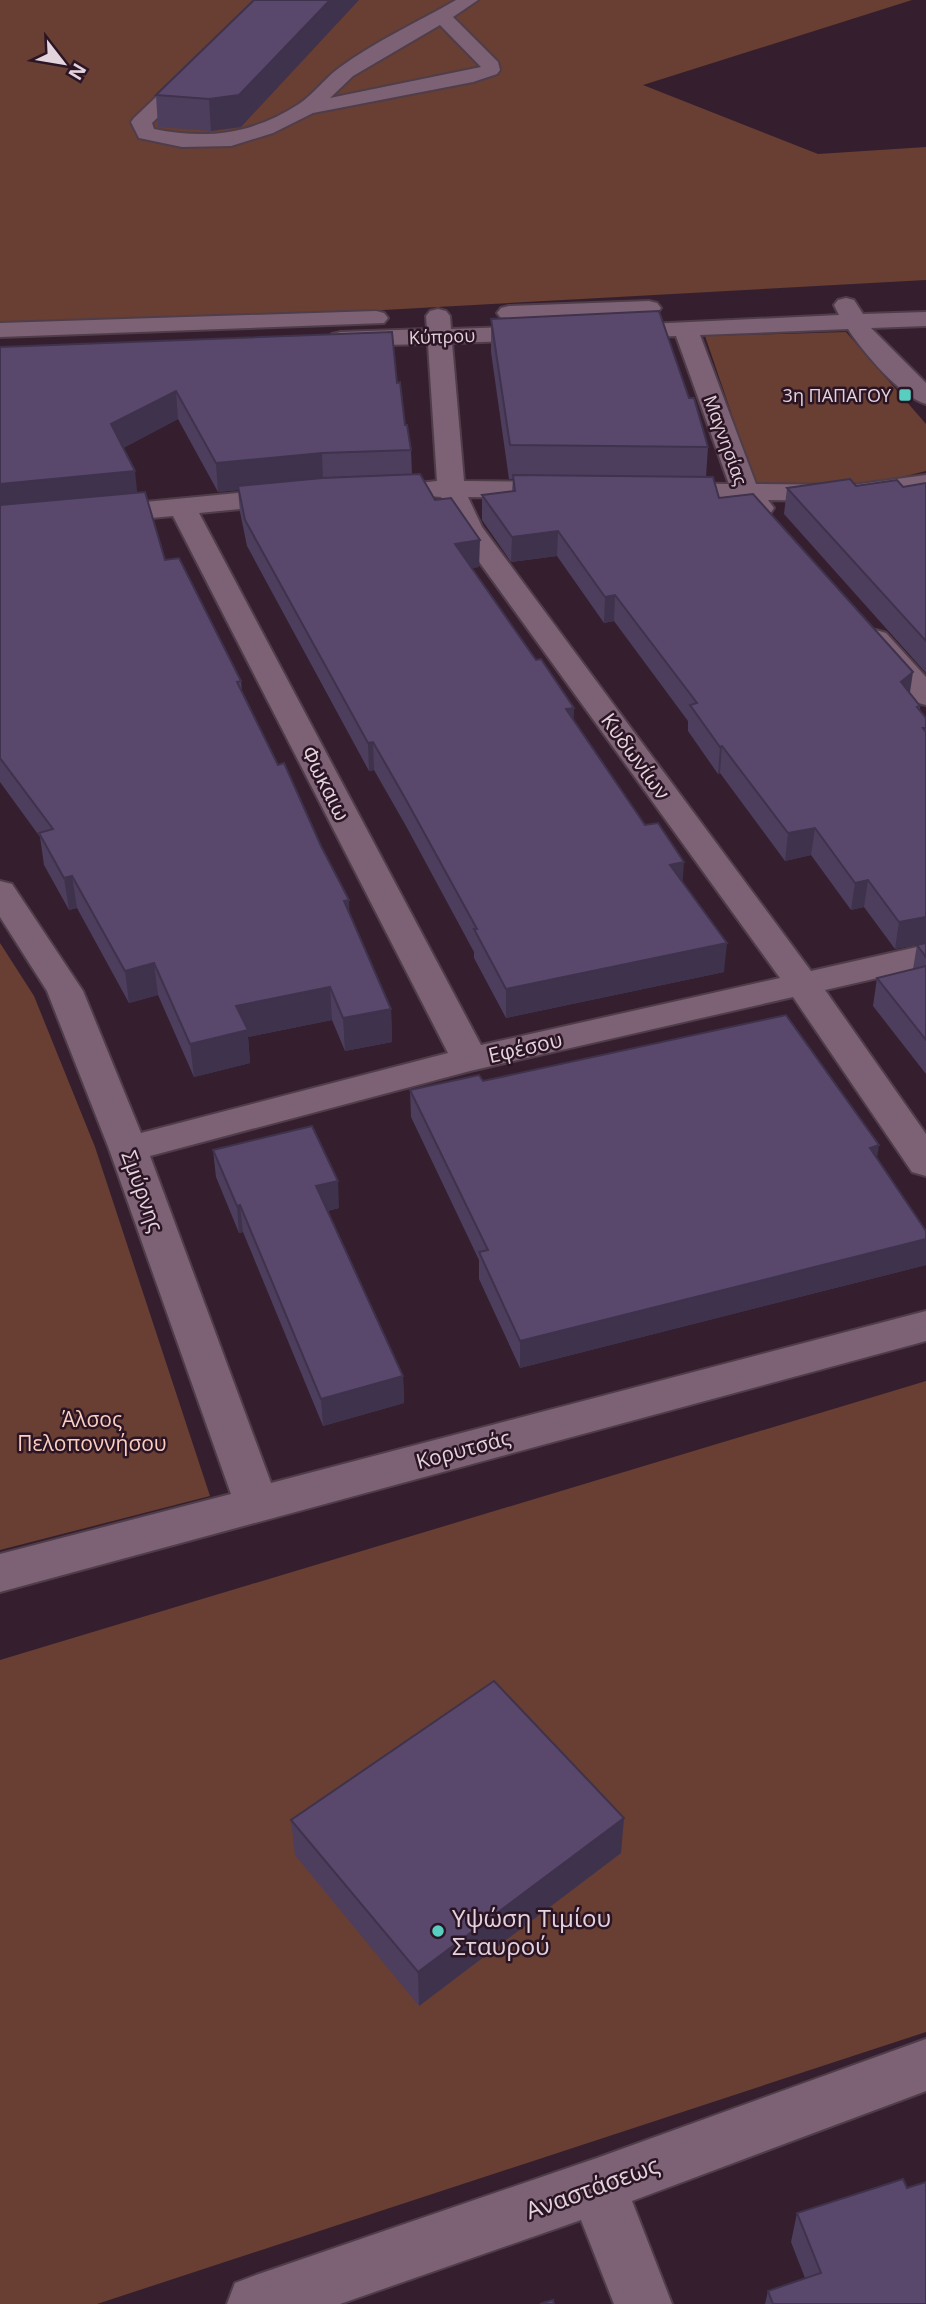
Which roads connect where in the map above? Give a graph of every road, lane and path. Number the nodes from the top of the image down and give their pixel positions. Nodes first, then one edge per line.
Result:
1 (268, 0) edge
2 (469, 0) edge
3 (441, 16) junction
4 (307, 108) junction
5 (926, 298) edge
6 (844, 300) junction
7 (926, 319) edge
8 (854, 323) junction
9 (440, 326) junction
10 (686, 329) junction
11 (0, 330) edge
12 (0, 352) edge
13 (926, 396) edge
14 (926, 483) edge
15 (451, 489) junction
16 (400, 490) edge
17 (591, 490) edge
18 (633, 490) edge
19 (745, 491) junction
20 (310, 494) edge
21 (182, 507) junction
22 (0, 524) edge
23 (781, 532) edge
24 (863, 624) edge
25 (926, 696) edge
26 (0, 891) edge
27 (926, 956) edge
28 (803, 985) junction
29 (470, 1059) junction
30 (128, 1149) junction
31 (926, 1163) edge
32 (926, 1326) edge
33 (257, 1504) junction
34 (0, 1573) edge
35 (926, 2065) edge
36 (597, 2186) junction
37 (256, 2304) edge
38 (643, 2304) edge

1 - 4 street
2 - 3 street
3 - 4 street
3 - 4 street
5 - 6 street, Κύπρου
6 - 8 street
6 - 9 street, Κύπρου
7 - 8 street, Κύπρου
8 - 10 street, Κύπρου
8 - 13 street
9 - 10 street, Κύπρου
9 - 11 street, Κύπρου
9 - 12 street, Κύπρου
9 - 15 street, Κυδωνίων
10 - 19 street, Μαγνησίας
14 - 19 street
15 - 16 street
15 - 17 street
15 - 28 street, Κυδωνίων
18 - 19 street
19 - 23 street, Μαγνησίας
20 - 21 street
21 - 22 street
21 - 29 street, Φωκαιω
24 - 25 street
26 - 30 street, Σμύρνης
27 - 28 street, Εφέσου
28 - 29 street, Εφέσου
28 - 31 street, Κυδωνίων
29 - 30 street, Εφέσου
30 - 33 street, Σμύρνης
32 - 33 street, Κορυτσάς
33 - 34 street, Κορυτσάς
35 - 36 street, Αναστάσεως
36 - 37 street, Αναστάσεως
36 - 38 street

